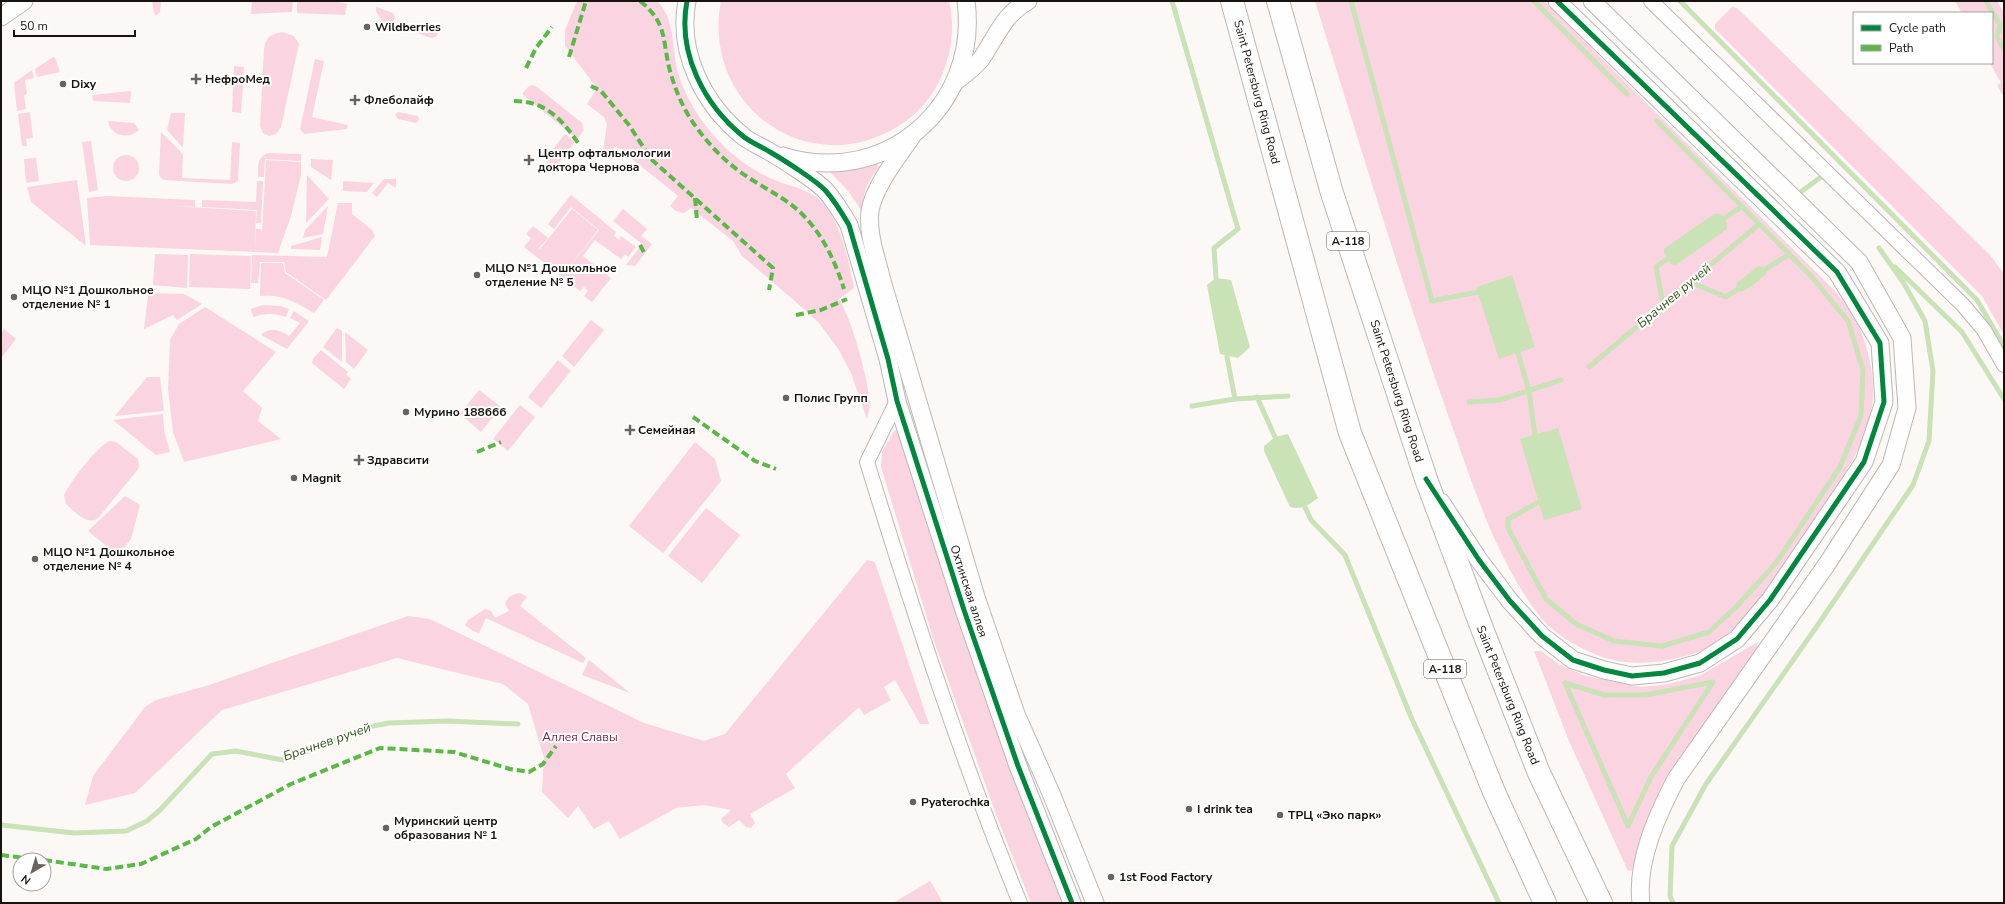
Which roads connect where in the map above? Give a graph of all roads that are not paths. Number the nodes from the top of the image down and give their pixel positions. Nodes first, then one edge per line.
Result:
1 (24, 1) edge
2 (966, 1) edge
3 (1028, 1) edge
4 (1278, 1) edge
5 (1557, 1) edge
6 (1592, 1) edge
7 (1651, 1) edge
8 (683, 4) edge
9 (1233, 5) edge
10 (1, 17) edge
11 (955, 82) junction
12 (912, 136) junction
13 (771, 152) junction
14 (2004, 365) edge
15 (897, 401) junction
16 (1426, 479) junction
17 (1020, 903) edge
18 (1072, 903) edge
19 (1095, 903) edge
20 (1545, 903) edge
21 (1601, 903) edge
22 (1641, 903) edge

1 - 10 street
2 - 11 street
3 - 11 street
4 - 16 highway, Saint Petersburg Ring Road / А-118
5 - 16 street
6 - 22 street
7 - 14 street
8 - 13 street
9 - 20 highway, Saint Petersburg Ring Road / А-118
11 - 12 street
12 - 13 street
12 - 19 street, Охтинская аллея
13 - 15 street, Охтинская аллея
15 - 17 street
15 - 18 street, Охтинская аллея
16 - 21 highway, Saint Petersburg Ring Road / А-118

